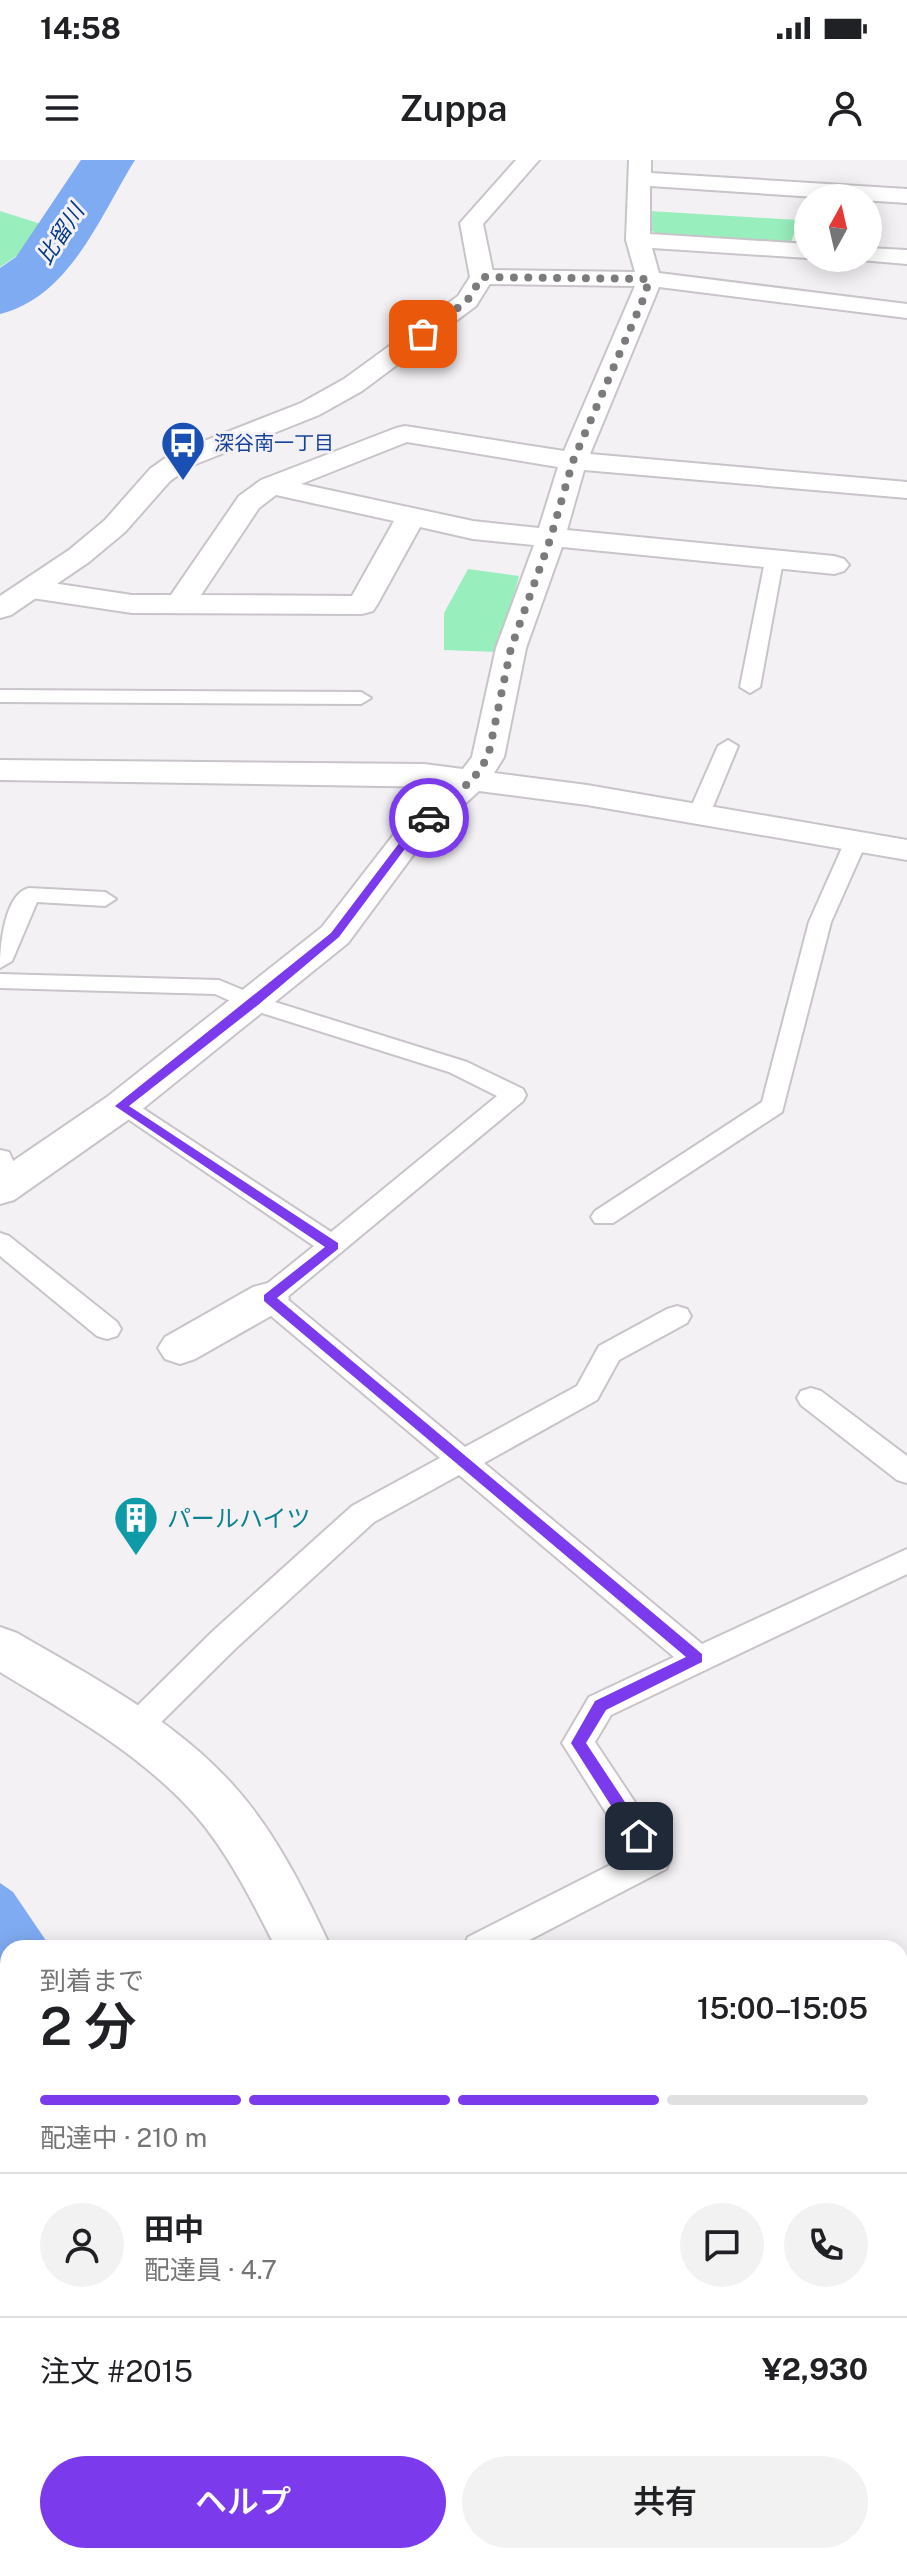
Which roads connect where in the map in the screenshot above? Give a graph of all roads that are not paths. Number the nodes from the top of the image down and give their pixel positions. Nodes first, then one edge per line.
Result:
1 (528, 160) edge
2 (639, 170) edge
3 (907, 196) edge
4 (638, 240) junction
5 (794, 250) edge
6 (882, 256) edge
7 (907, 257) edge
8 (482, 277) junction
9 (649, 279) junction
10 (907, 311) edge
11 (573, 461) junction
12 (271, 486) junction
13 (907, 490) edge
14 (411, 517) junction
15 (550, 540) junction
16 (774, 561) junction
17 (834, 565) dead end
18 (32, 589) junction
19 (180, 604) junction
20 (0, 609) edge
21 (750, 687) dead end
22 (0, 696) edge
23 (361, 698) dead end
24 (728, 746) dead end
25 (0, 770) edge
26 (473, 779) junction
27 (699, 814) junction
28 (856, 841) junction
29 (907, 850) edge
30 (105, 899) dead end
31 (0, 961) edge
32 (0, 981) edge
33 (254, 1003) junction
34 (121, 1106) junction
35 (3, 1177) edge
36 (604, 1217) dead end
37 (0, 1242) edge
38 (333, 1246) junction
39 (268, 1298) junction
40 (677, 1316) dead end
41 (107, 1329) dead end
42 (180, 1348) dead end
43 (811, 1398) dead end
44 (461, 1460) junction
45 (907, 1472) edge
46 (907, 1561) edge
47 (0, 1647) edge
48 (697, 1658) junction
49 (134, 1729) junction
50 (300, 1940) edge
51 (496, 1940) edge

1 - 8 street
2 - 3 street
2 - 4 street
4 - 5 street
4 - 9 street
6 - 7 street
8 - 9 street
8 - 18 street
9 - 10 street
9 - 11 street
11 - 12 street
11 - 13 street
11 - 15 street
12 - 14 street
12 - 19 street
14 - 15 street
14 - 19 street
15 - 16 street
15 - 26 street
16 - 17 street
16 - 21 lane
18 - 19 street
18 - 20 street
22 - 23 lane
24 - 27 lane
25 - 26 street
26 - 27 street
26 - 33 street
27 - 28 street
28 - 29 street
28 - 36 lane
30 - 31 lane
32 - 33 lane
33 - 34 street
33 - 38 lane
34 - 35 street
34 - 38 lane
37 - 41 lane
38 - 39 lane
39 - 42 street
39 - 44 lane
40 - 44 lane
43 - 45 lane
44 - 48 lane
44 - 49 lane
46 - 48 lane
47 - 49 street
48 - 51 lane
49 - 50 street

